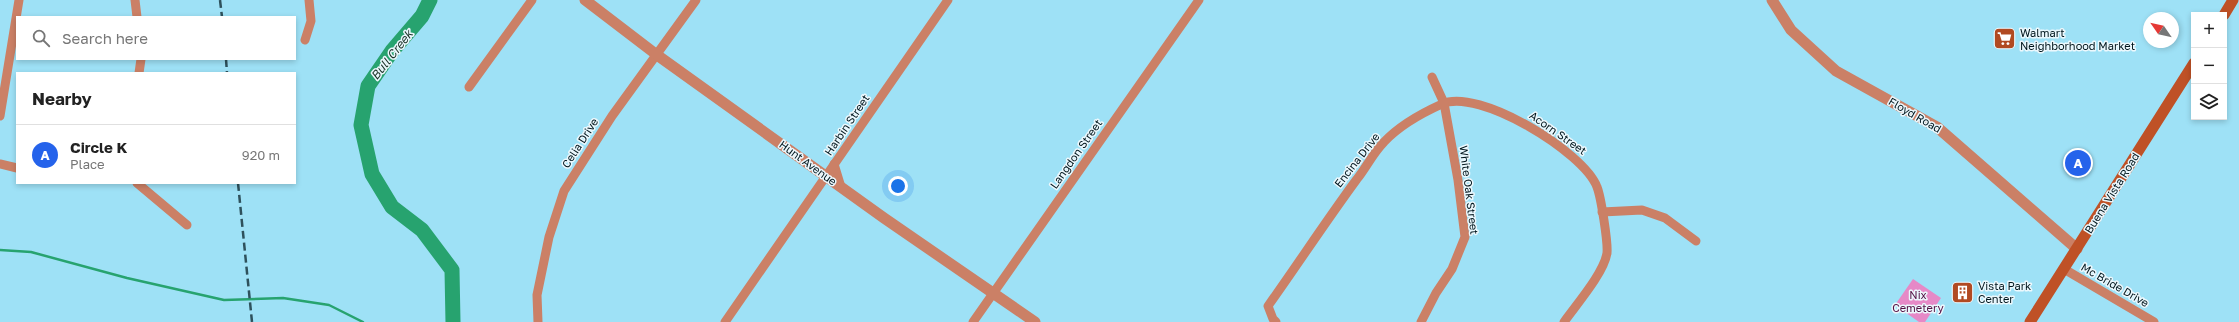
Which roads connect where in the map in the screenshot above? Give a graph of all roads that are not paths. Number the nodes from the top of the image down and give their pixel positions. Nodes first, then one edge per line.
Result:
1 (19, 0) edge
2 (135, 0) edge
3 (310, 0) edge
4 (532, 0) edge
5 (585, 0) edge
6 (696, 0) edge
7 (948, 0) edge
8 (1199, 0) edge
9 (1772, 0) edge
10 (2233, 0) edge
11 (2226, 12) edge
12 (16, 16) edge
13 (137, 16) edge
14 (16, 18) edge
15 (305, 40) dead end
16 (657, 55) junction
17 (140, 60) edge
18 (2191, 68) edge
19 (139, 72) edge
20 (1432, 77) dead end
21 (470, 87) dead end
22 (1444, 103) junction
23 (0, 116) edge
24 (0, 164) edge
25 (834, 164) junction
26 (16, 168) edge
27 (826, 176) junction
28 (138, 184) edge
29 (841, 187) junction
30 (1602, 212) junction
31 (187, 226) dead end
32 (1696, 240) dead end
33 (2077, 249) junction
34 (2064, 269) junction
35 (993, 293) junction
36 (538, 322) edge
37 (725, 322) edge
38 (973, 322) edge
39 (1035, 322) edge
40 (1276, 322) edge
41 (1421, 322) edge
42 (1564, 322) edge
43 (2030, 322) edge
44 (2154, 322) edge

1 - 12 street
2 - 13 street
3 - 15 street
4 - 21 street
5 - 16 street, Hunt Avenue
6 - 16 street, Celia Drive
7 - 25 street, Harbin Street
8 - 35 street, Langdon Street
9 - 33 street, Floyd Road
10 - 11 main road
14 - 23 street
16 - 27 street, Hunt Avenue
16 - 36 street, Celia Drive
17 - 19 street
18 - 33 main road, Buena Vista Road
20 - 22 street, White Oak Street
22 - 30 street, Acorn Street
22 - 40 street, Encina Drive
22 - 41 street, White Oak Street
24 - 26 street
25 - 27 street, Harbin Street
25 - 29 street
27 - 29 street, Hunt Avenue
27 - 37 street, Harbin Street
28 - 31 street
29 - 35 street, Hunt Avenue
30 - 32 street
30 - 42 street, Acorn Street
33 - 34 main road, Buena Vista Road
34 - 43 main road, Buena Vista Road
34 - 44 street, Mc Bride Drive
35 - 38 street, Langdon Street
35 - 39 street, Hunt Avenue

